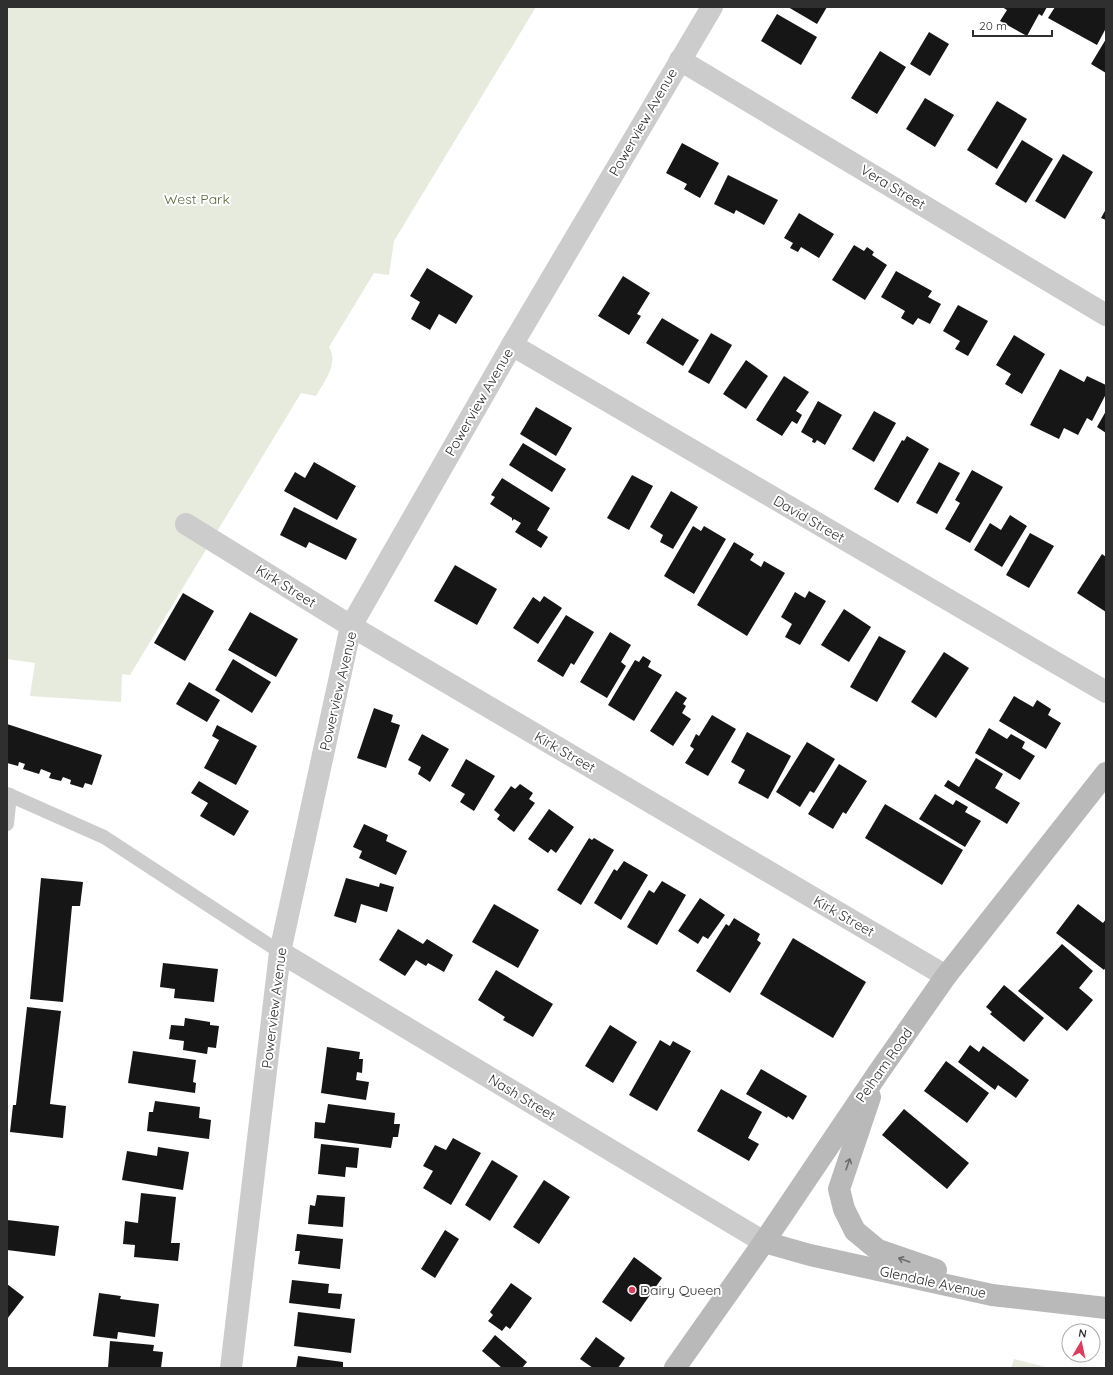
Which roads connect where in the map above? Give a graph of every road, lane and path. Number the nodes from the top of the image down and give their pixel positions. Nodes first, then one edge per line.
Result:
1 (712, 7) edge
2 (680, 60) junction
3 (1106, 315) edge
4 (512, 345) junction
5 (186, 524) dead end
6 (351, 626) junction
7 (1106, 692) edge
8 (1106, 773) edge
9 (9, 795) edge
10 (7, 824) edge
11 (280, 952) junction
12 (946, 976) junction
13 (878, 1073) junction
14 (764, 1242) junction
15 (992, 1295) junction
16 (1106, 1308) edge
17 (231, 1368) edge
18 (675, 1368) edge

1 - 2 street, Powerview Avenue
2 - 3 street, Vera Street
2 - 4 street, Powerview Avenue
4 - 6 street, Powerview Avenue
4 - 7 street, David Street
5 - 6 street, Kirk Street
6 - 11 street, Powerview Avenue
6 - 12 street, Kirk Street
8 - 12 main road, Pelham Road
9 - 10 lane
9 - 11 lane
11 - 14 street, Nash Street
11 - 17 street, Powerview Avenue
12 - 13 main road, Pelham Road
13 - 14 main road, Pelham Road
15 -> 13 main road
14 - 15 main road, Glendale Avenue
14 - 18 main road, Pelham Road
15 - 16 main road, Glendale Avenue

